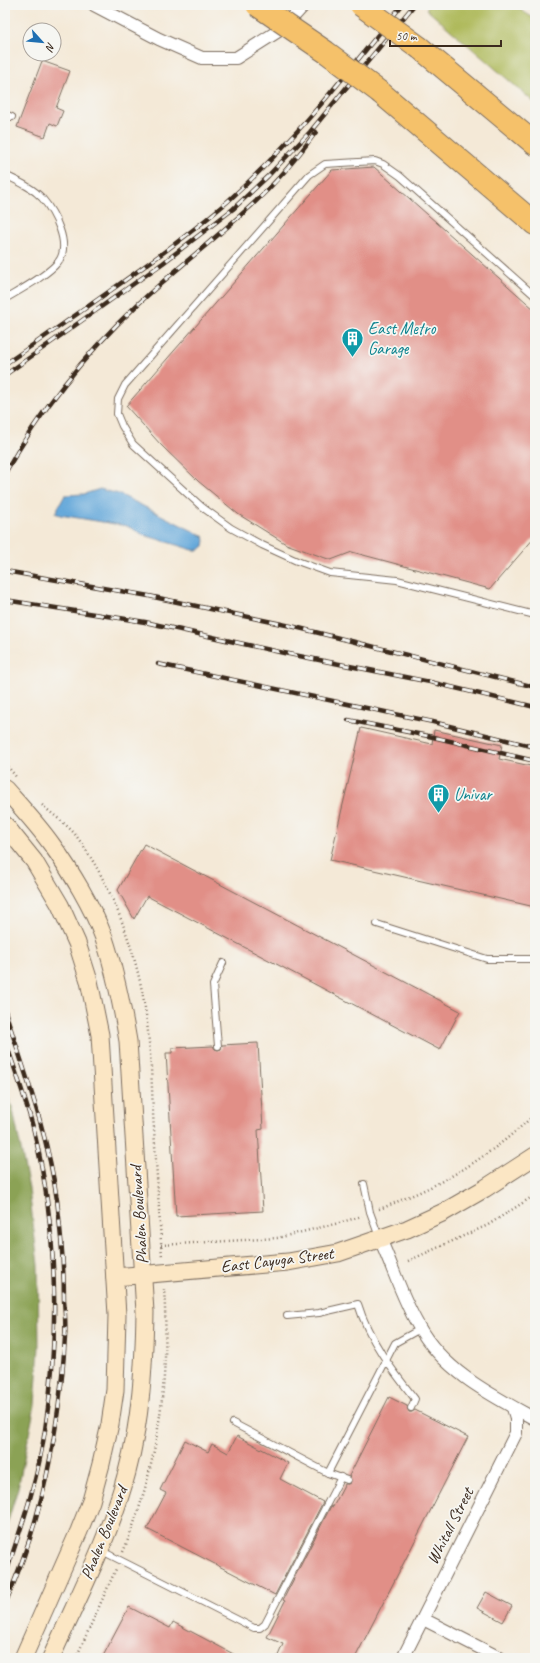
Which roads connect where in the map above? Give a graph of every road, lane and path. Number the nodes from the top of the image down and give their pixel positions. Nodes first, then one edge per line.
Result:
1 (94, 5) edge
2 (257, 5) edge
3 (304, 5) edge
4 (361, 5) edge
5 (5, 114) edge
6 (12, 117) dead end
7 (535, 144) edge
8 (5, 175) edge
9 (535, 224) edge
10 (535, 296) edge
11 (5, 299) edge
12 (535, 615) edge
13 (5, 789) edge
14 (5, 825) edge
15 (378, 924) dead end
16 (535, 959) edge
17 (223, 963) dead end
18 (218, 1046) dead end
19 (535, 1114) edge
20 (535, 1156) edge
21 (364, 1184) dead end
22 (535, 1195) edge
23 (382, 1208) dead end
24 (360, 1217) dead end
25 (380, 1239) junction
26 (161, 1246) dead end
27 (408, 1261) dead end
28 (143, 1275) junction
29 (115, 1277) junction
30 (287, 1316) dead end
31 (420, 1329) junction
32 (385, 1361) junction
33 (411, 1408) dead end
34 (513, 1408) junction
35 (535, 1419) edge
36 (232, 1423) dead end
37 (328, 1473) junction
38 (340, 1477) junction
39 (347, 1480) dead end
40 (100, 1550) junction
41 (423, 1619) junction
42 (23, 1658) edge
43 (51, 1658) edge
44 (403, 1658) edge
45 (500, 1658) edge

1 - 3 street
2 - 9 highway, bridge
4 - 7 highway, bridge
5 - 6 lane
8 - 11 lane
10 - 12 lane
13 - 28 main road, Phalen Boulevard
14 - 29 main road, Phalen Boulevard
15 - 16 lane
17 - 18 lane
19 - 23 path
20 - 25 main road, East Cayuga Street
21 - 25 lane
22 - 27 path
24 - 26 path
25 - 28 main road, East Cayuga Street
25 - 31 street
28 - 29 main road, East Cayuga Street
28 - 40 main road, Phalen Boulevard
29 - 42 main road, Phalen Boulevard
30 - 32 lane
31 - 32 lane
31 - 34 street
32 - 33 lane
32 - 37 lane
34 - 35 street
34 - 41 street, Whitall Street
36 - 37 lane
37 - 38 lane
38 - 39 lane
38 - 40 lane
40 - 43 main road, Phalen Boulevard
41 - 44 street, Whitall Street
41 - 45 street

